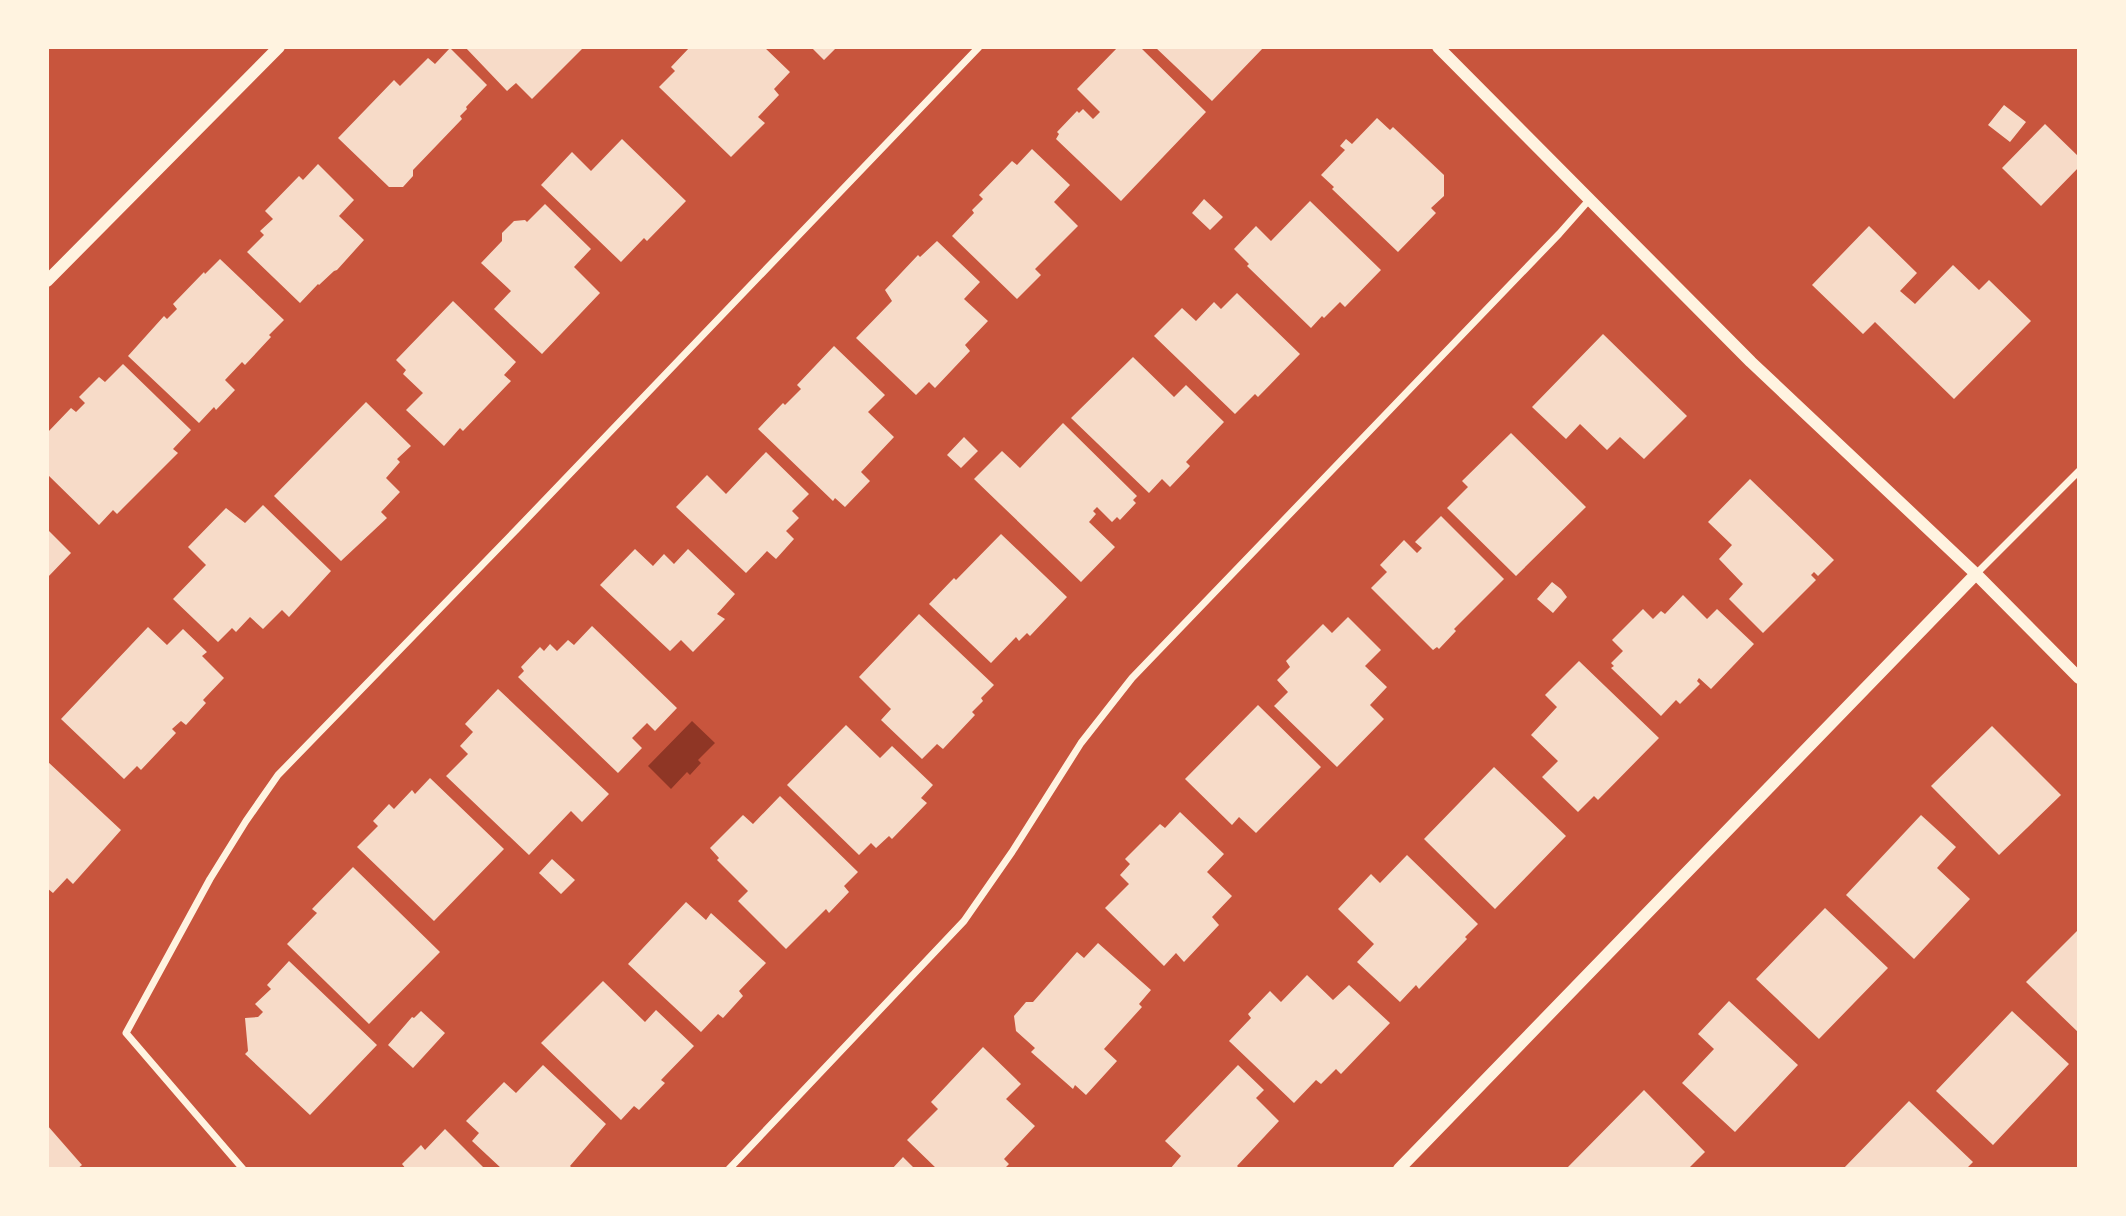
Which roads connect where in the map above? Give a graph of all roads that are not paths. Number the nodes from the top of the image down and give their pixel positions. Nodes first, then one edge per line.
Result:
1 (279, 47) edge
2 (979, 47) edge
3 (1437, 47) edge
4 (1590, 199) junction
5 (47, 281) edge
6 (2079, 471) edge
7 (1976, 574) junction
8 (2079, 678) edge
9 (243, 1169) edge
10 (729, 1169) edge
11 (1399, 1169) edge

1 - 5 street
2 - 9 street
3 - 4 street
4 - 7 street
4 - 10 street
6 - 7 street
7 - 8 street
7 - 11 street

